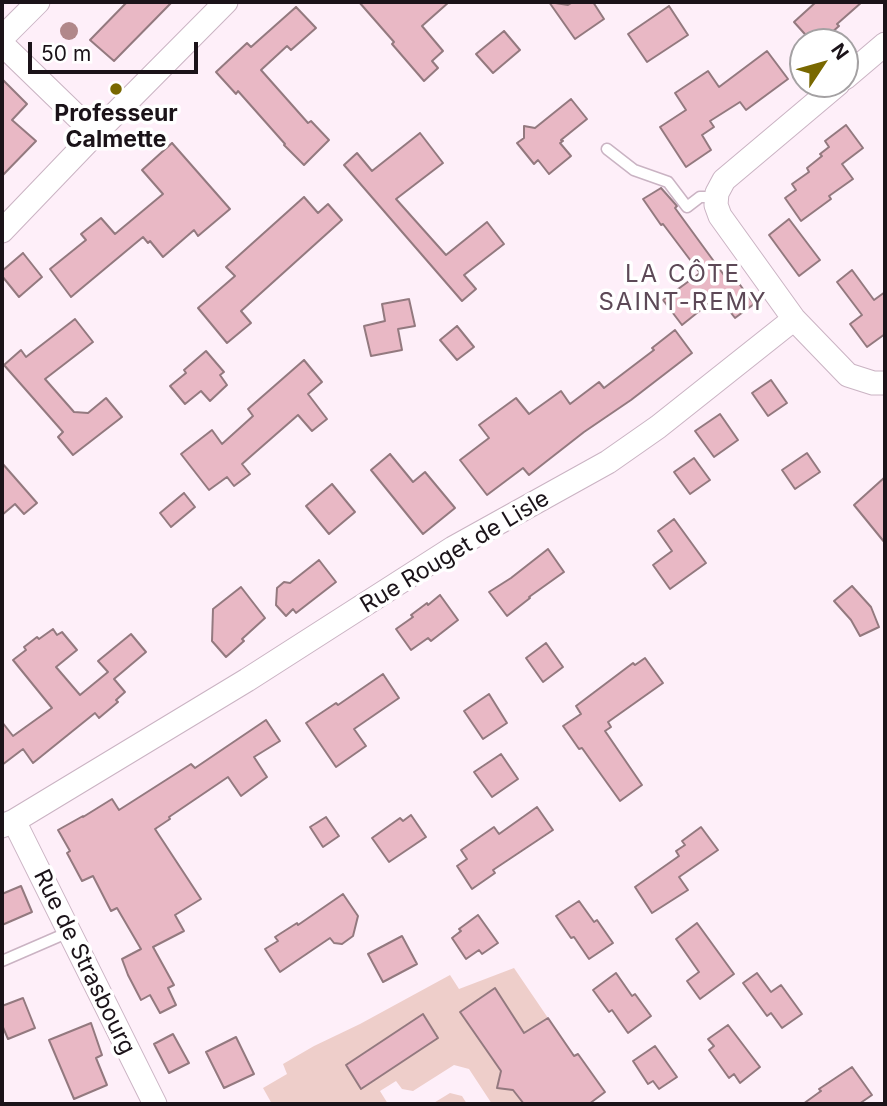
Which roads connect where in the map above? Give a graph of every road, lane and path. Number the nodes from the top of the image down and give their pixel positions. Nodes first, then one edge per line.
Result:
1 (38, 2) edge
2 (226, 2) edge
3 (2, 41) edge
4 (885, 44) edge
5 (859, 66) edge
6 (821, 98) edge
7 (95, 134) junction
8 (607, 149) dead end
9 (716, 197) junction
10 (2, 231) edge
11 (794, 318) junction
12 (885, 383) edge
13 (8, 823) edge
14 (69, 932) junction
15 (2, 961) edge
16 (155, 1104) edge

1 - 3 street
2 - 7 street
3 - 7 street
4 - 5 street
6 - 9 street
7 - 10 street
8 - 9 lane
9 - 11 street
11 - 12 street
11 - 13 street, Rue Rouget de Lisle
13 - 14 street, Rue de Strasbourg
14 - 15 lane
14 - 16 street, Rue de Strasbourg

